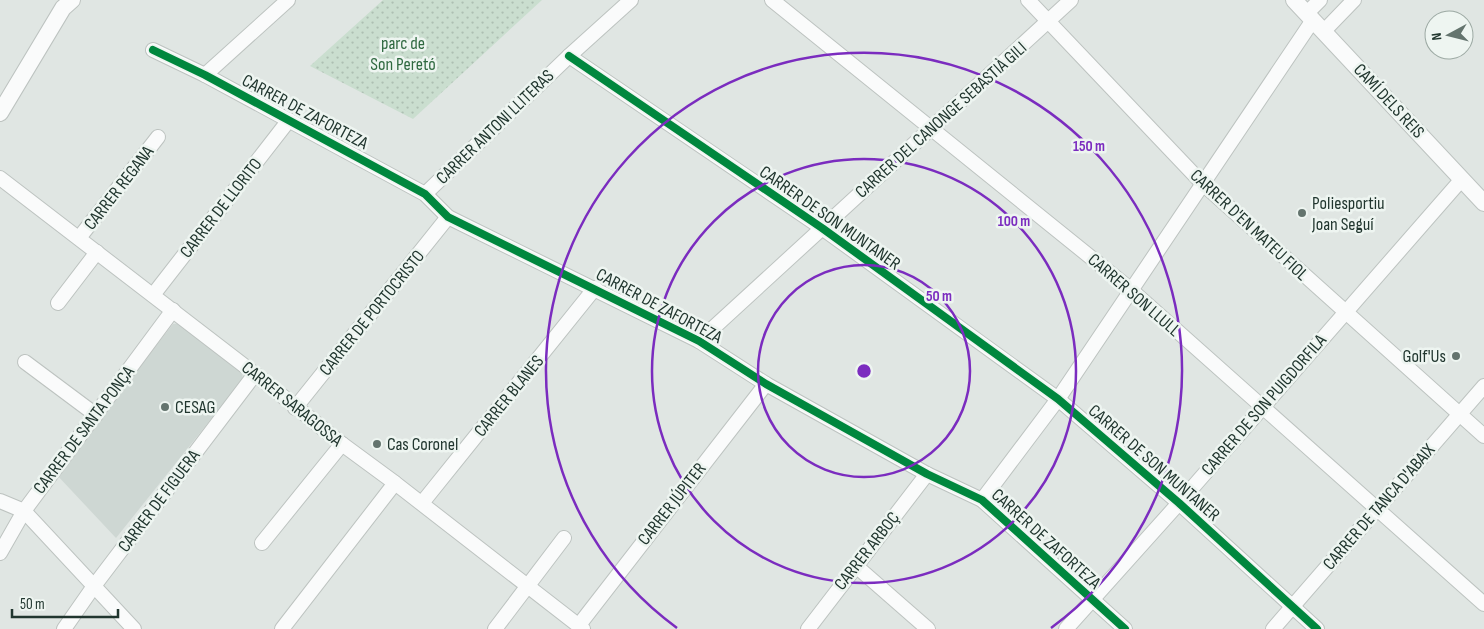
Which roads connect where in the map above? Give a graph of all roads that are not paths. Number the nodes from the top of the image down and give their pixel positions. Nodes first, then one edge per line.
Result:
1 (72, 0) edge
2 (288, 0) edge
3 (632, 0) edge
4 (772, 0) edge
5 (1028, 0) edge
6 (1071, 0) edge
7 (1294, 0) edge
8 (1320, 0) edge
9 (1354, 0) edge
10 (1048, 21) junction
11 (1314, 21) junction
12 (153, 50) dead end
13 (569, 56) junction
14 (204, 75) junction
15 (0, 113) edge
16 (290, 120) junction
17 (931, 129) junction
18 (158, 138) dead end
19 (0, 178) edge
20 (1462, 179) junction
21 (1202, 183) junction
22 (425, 194) junction
23 (1484, 202) edge
24 (448, 217) junction
25 (822, 228) junction
26 (79, 238) junction
27 (97, 252) junction
28 (595, 288) junction
29 (1130, 290) junction
30 (153, 295) junction
31 (58, 302) dead end
32 (173, 310) junction
33 (1345, 313) junction
34 (699, 341) junction
35 (25, 362) dead end
36 (255, 374) junction
37 (766, 384) junction
38 (1484, 386) edge
39 (1058, 399) junction
40 (295, 408) junction
41 (1261, 408) junction
42 (96, 415) junction
43 (1459, 415) junction
44 (1484, 436) edge
45 (342, 444) junction
46 (927, 474) junction
47 (396, 483) junction
48 (982, 500) junction
49 (0, 501) edge
50 (422, 503) junction
51 (1179, 503) junction
52 (1375, 509) junction
53 (24, 511) junction
54 (564, 538) dead end
55 (262, 544) dead end
56 (0, 553) edge
57 (856, 566) junction
58 (94, 586) junction
59 (529, 586) junction
60 (1091, 600) junction
61 (1484, 604) edge
62 (1293, 607) junction
63 (581, 627) edge
64 (64, 629) edge
65 (134, 629) edge
66 (282, 629) edge
67 (495, 629) edge
68 (808, 629) edge
69 (928, 629) edge
70 (1066, 629) edge
71 (1124, 629) edge
72 (1274, 629) edge
73 (1317, 629) edge

1 - 15 street
2 - 14 street
3 - 13 street, CARRER ANTONI LLITERAS
4 - 17 street, CARRER SON LLULL
5 - 10 street, CARRER D'EN MATEU FIOL
6 - 10 street, CARRER DEL CANONGE SEBASTIÀ GILI
7 - 11 street, CAMÍ DELS REIS
8 - 11 street
9 - 11 street
10 - 17 street, CARRER DEL CANONGE SEBASTIÀ GILI
10 - 21 street, CARRER D'EN MATEU FIOL
11 - 20 street, CAMÍ DELS REIS
11 - 21 street
12 - 14 street, CARRER DE ZAFORTEZA
13 - 22 street, CARRER ANTONI LLITERAS
13 - 25 street, CARRER DE SON MUNTANER
14 - 16 street, CARRER DE ZAFORTEZA
16 - 22 street, CARRER DE ZAFORTEZA
16 - 30 street, CARRER DE LLORITO
17 - 25 street, CARRER DEL CANONGE SEBASTIÀ GILI
17 - 29 street, CARRER SON LLULL
18 - 26 street, CARRER REGANA
19 - 26 street, CARRER SARAGOSSA
20 - 23 street, CAMÍ DELS REIS
20 - 33 street, CARRER DE SON PUIGDORFILA
21 - 29 street
21 - 33 street, CARRER D'EN MATEU FIOL
22 - 24 street, CARRER DE ZAFORTEZA
24 - 28 street, CARRER DE ZAFORTEZA
24 - 40 street, CARRER DE PORTOCRISTO
25 - 34 street, CARRER DEL CANONGE SEBASTIÀ GILI
25 - 39 street, CARRER DE SON MUNTANER
26 - 27 street, CARRER SARAGOSSA
27 - 30 street, CARRER SARAGOSSA
27 - 31 street
28 - 34 street, CARRER DE ZAFORTEZA
28 - 50 street, CARRER BLANES
29 - 39 street
29 - 41 street, CARRER SON LLULL
30 - 32 street, CARRER SARAGOSSA
32 - 36 street, CARRER SARAGOSSA
32 - 42 street, CARRER DE SANTA PONÇA
33 - 41 street, CARRER DE SON PUIGDORFILA
33 - 43 street, CARRER D'EN MATEU FIOL
34 - 37 street, CARRER DE ZAFORTEZA
35 - 42 street
36 - 40 street, CARRER SARAGOSSA
36 - 58 street, CARRER DE FIGUERA
37 - 46 street, CARRER DE ZAFORTEZA
37 - 63 street, CARRER JÚPITER
38 - 43 street, CARRER DE TANCA D'ABAIX
39 - 48 street
39 - 51 street, CARRER DE SON MUNTANER
40 - 45 street, CARRER SARAGOSSA
41 - 51 street, CARRER DE SON PUIGDORFILA
41 - 52 street, CARRER SON LLULL
42 - 53 street, CARRER DE SANTA PONÇA
43 - 44 street, CARRER D'EN MATEU FIOL
43 - 52 street, CARRER DE TANCA D'ABAIX
45 - 47 street, CARRER SARAGOSSA
45 - 55 street
46 - 48 street, CARRER DE ZAFORTEZA
46 - 57 street, CARRER ARBOÇ
47 - 50 street, CARRER SARAGOSSA
47 - 66 street
48 - 60 street, CARRER DE ZAFORTEZA
49 - 53 street
50 - 59 street, CARRER SARAGOSSA
51 - 60 street, CARRER DE SON PUIGDORFILA
51 - 62 street, CARRER DE SON MUNTANER
52 - 61 street, CARRER SON LLULL
52 - 62 street, CARRER DE TANCA D'ABAIX
53 - 56 street, CARRER DE SANTA PONÇA
53 - 58 street
54 - 59 street
57 - 68 street, CARRER ARBOÇ
57 - 69 street
58 - 64 street, CARRER DE FIGUERA
58 - 65 street
59 - 63 street, CARRER SARAGOSSA
59 - 67 street
60 - 70 street, CARRER DE SON PUIGDORFILA
60 - 71 street, CARRER DE ZAFORTEZA
62 - 72 street, CARRER DE TANCA D'ABAIX
62 - 73 street, CARRER DE SON MUNTANER

